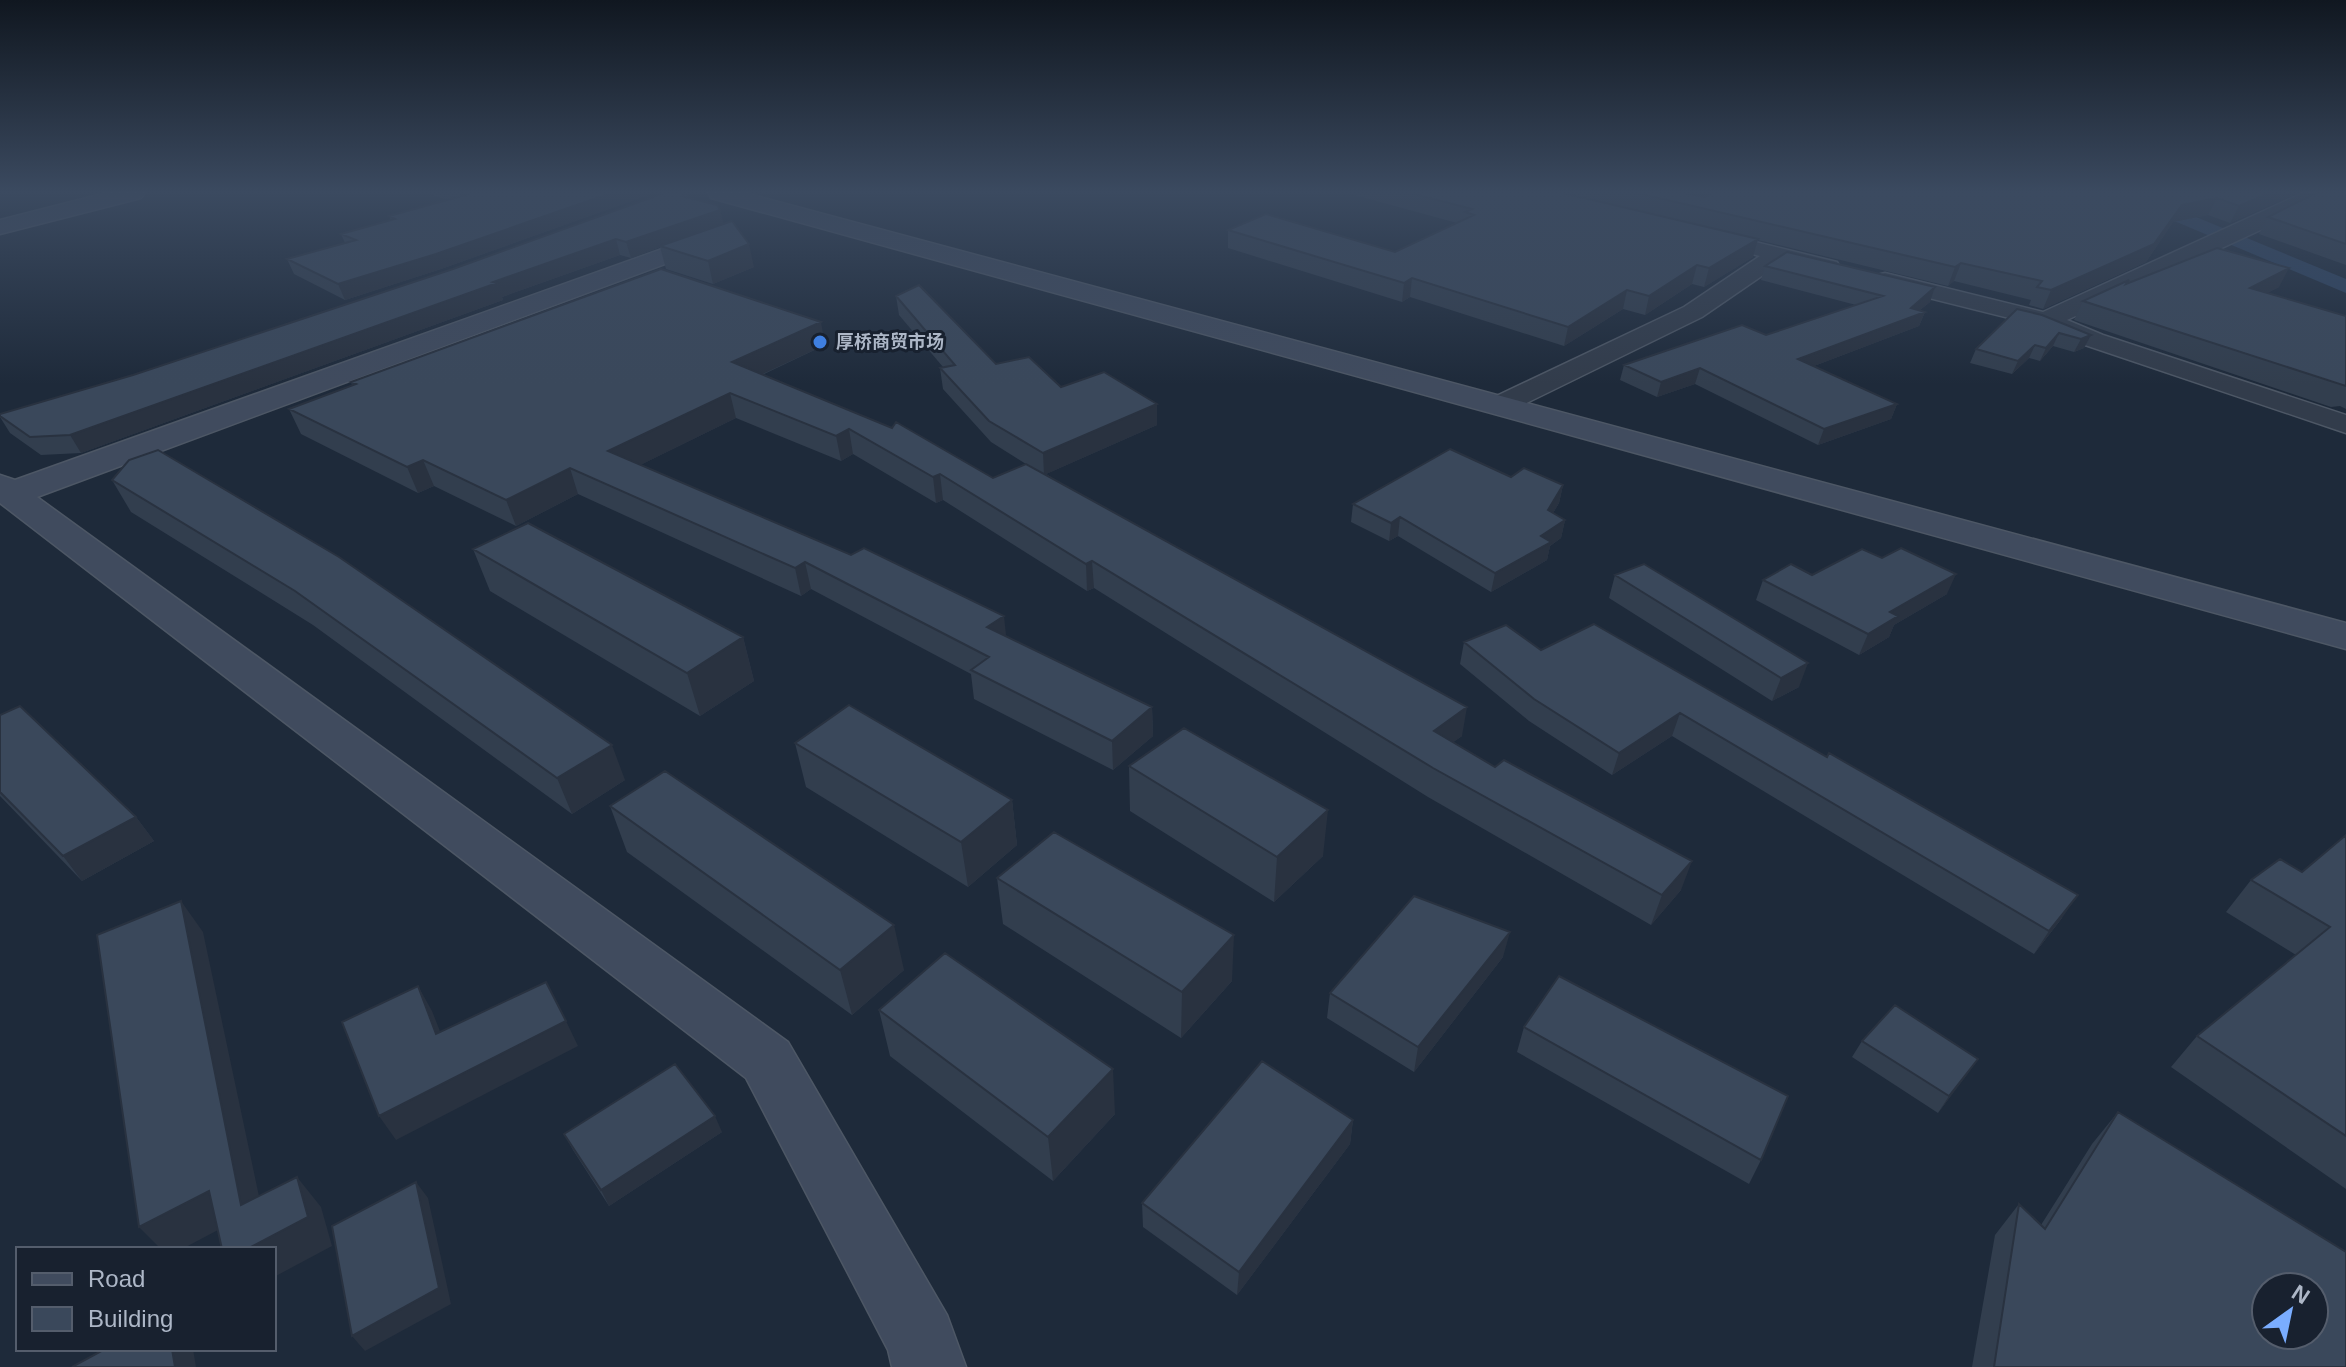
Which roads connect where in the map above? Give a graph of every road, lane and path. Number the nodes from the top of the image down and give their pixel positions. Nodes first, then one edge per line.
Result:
1 (673, 257) edge
2 (688, 257) edge
3 (955, 257) edge
4 (1774, 257) edge
5 (1784, 257) edge
6 (2185, 257) edge
7 (2046, 320) junction
8 (1500, 405) junction
9 (2346, 424) edge
10 (14, 496) edge
11 (2346, 636) edge
12 (929, 1367) edge

1 - 10 street
2 - 10 street
3 - 8 street
4 - 8 street
5 - 7 street
6 - 7 street
7 - 9 street
8 - 11 street
10 - 12 street

